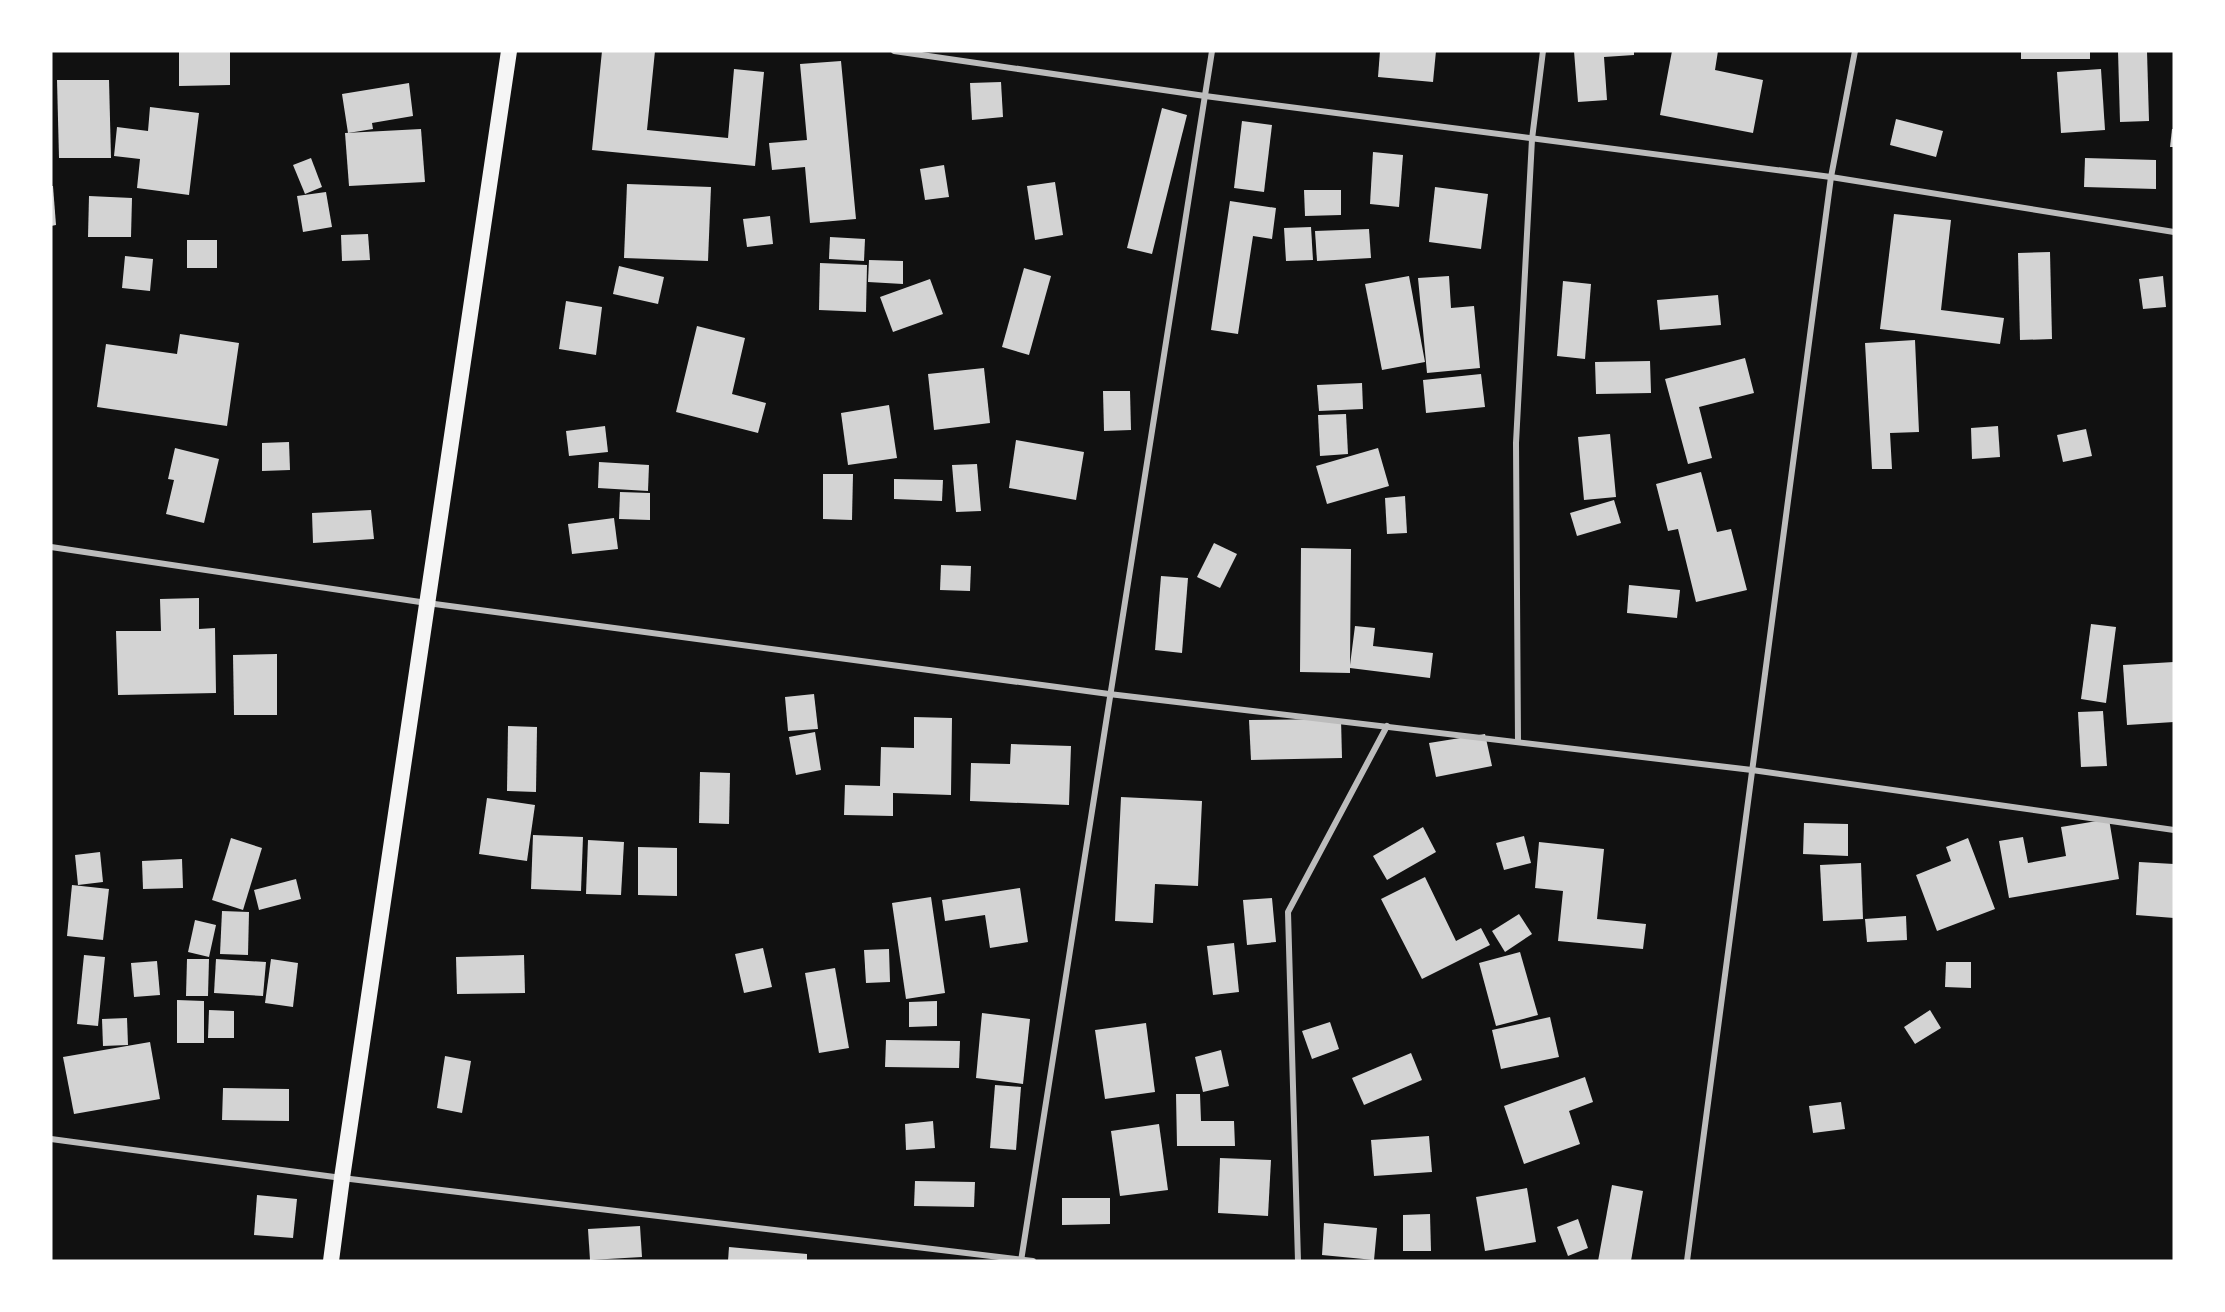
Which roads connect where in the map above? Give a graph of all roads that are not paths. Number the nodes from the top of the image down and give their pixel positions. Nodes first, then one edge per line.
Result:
1 (509, 51) edge
2 (894, 51) edge
3 (1212, 51) edge
4 (1543, 51) edge
5 (1855, 51) edge
6 (1205, 96) junction
7 (1532, 139) junction
8 (1831, 177) junction
9 (2174, 232) edge
10 (51, 547) edge
11 (427, 603) junction
12 (1109, 694) junction
13 (1387, 726) junction
14 (1518, 742) junction
15 (1752, 770) junction
16 (2174, 830) edge
17 (51, 1139) edge
18 (342, 1178) junction
19 (1021, 1260) edge
20 (331, 1261) edge
21 (1034, 1261) edge
22 (1298, 1261) edge
23 (1687, 1261) edge

1 - 11 highway
2 - 6 street
3 - 6 street
4 - 7 street
5 - 8 street
6 - 7 street
6 - 12 street
7 - 8 street
7 - 14 street
8 - 9 street
8 - 15 street
10 - 11 street
11 - 12 street
11 - 18 highway
12 - 13 street
12 - 19 street
13 - 14 street
13 - 22 street
14 - 15 street
15 - 16 street
15 - 23 street
17 - 18 street
18 - 19 street
18 - 20 highway
19 - 21 street

